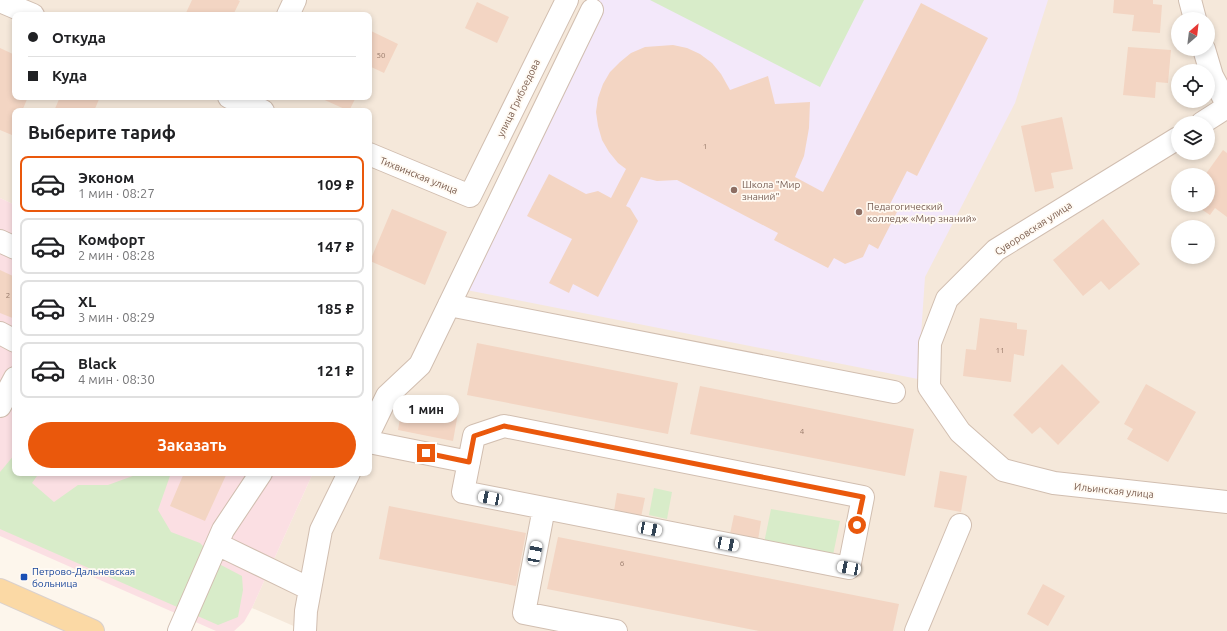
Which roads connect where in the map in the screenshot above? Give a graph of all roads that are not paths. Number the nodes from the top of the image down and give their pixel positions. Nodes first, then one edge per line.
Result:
1 (295, 0) edge
2 (566, 0) edge
3 (1190, 0) edge
4 (0, 1) edge
5 (26, 8) edge
6 (592, 10) dead end
7 (289, 12) edge
8 (1193, 12) edge
9 (1206, 56) edge
10 (1227, 106) edge
11 (1212, 116) edge
12 (1171, 142) edge
13 (372, 155) edge
14 (470, 196) joint
15 (0, 241) edge
16 (12, 247) edge
17 (449, 305) junction
18 (0, 333) edge
19 (12, 339) edge
20 (12, 384) edge
21 (894, 392) dead end
22 (0, 406) edge
23 (372, 427) edge
24 (372, 443) edge
25 (469, 462) junction
26 (1003, 470) joint
27 (259, 476) edge
28 (348, 476) edge
29 (1227, 502) edge
30 (544, 508) junction
31 (960, 525) dead end
32 (217, 544) junction
33 (310, 589) junction
34 (0, 590) edge
35 (305, 621) edge
36 (92, 631) edge
37 (179, 631) edge
38 (287, 631) edge
39 (616, 631) edge
40 (916, 631) edge

1 - 7 street
2 - 14 street, улица Грибоедова
3 - 8 street
4 - 5 street
6 - 17 street
9 - 10 street
10 - 11 street
12 - 26 street, Суворовская улица
13 - 14 street, Тихвинская улица
15 - 16 street
17 - 21 street
17 - 23 street
18 - 19 street
20 - 22 street
24 - 25 street
25 - 30 street
25 - 30 street
26 - 29 street, Ильинская улица
27 - 32 street
28 - 33 street
30 - 39 street
31 - 40 street
32 - 33 street
32 - 37 street
33 - 35 street
34 - 36 main road
35 - 38 street

